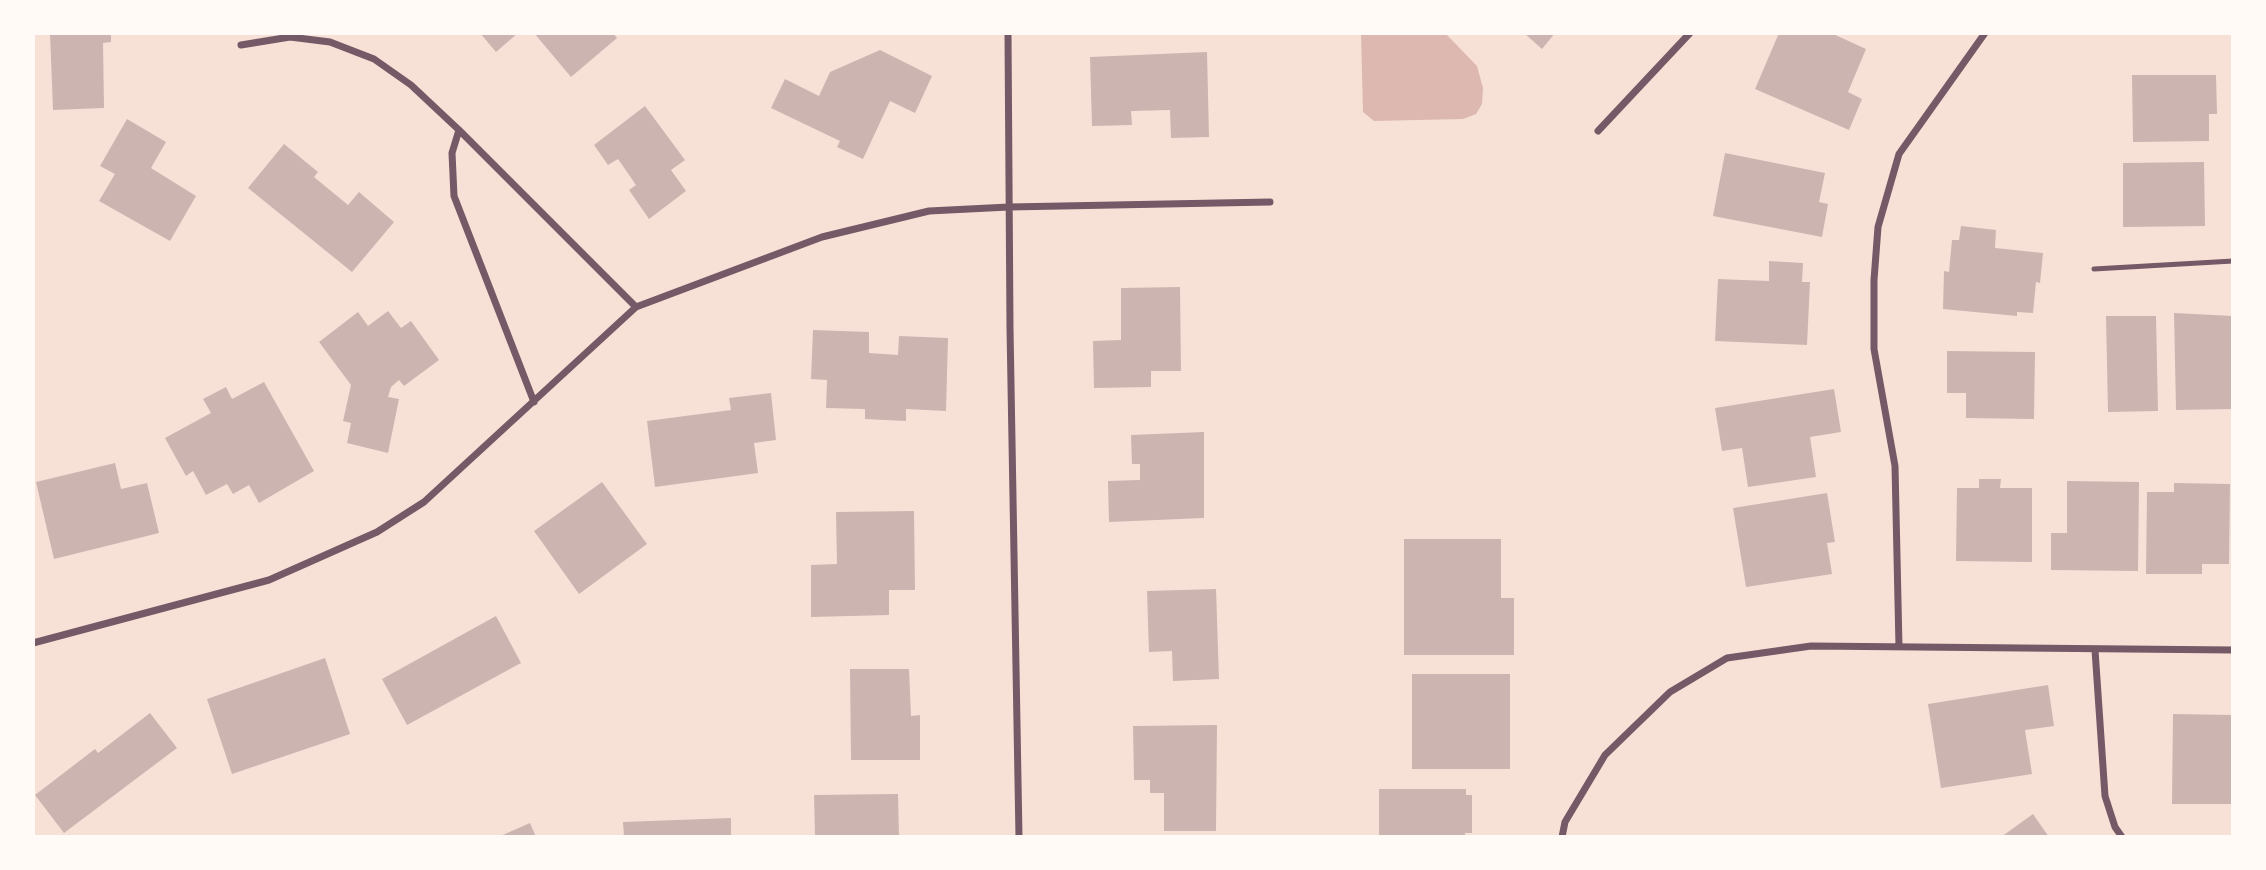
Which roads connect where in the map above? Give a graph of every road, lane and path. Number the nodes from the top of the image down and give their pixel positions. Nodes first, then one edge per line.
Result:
1 (1008, 33) edge
2 (1690, 33) edge
3 (1985, 33) edge
4 (240, 46) dead end
5 (459, 130) junction
6 (1598, 131) dead end
7 (1270, 202) dead end
8 (1009, 207) junction
9 (2233, 261) edge
10 (2094, 269) dead end
11 (636, 306) junction
12 (534, 402) junction
13 (33, 643) edge
14 (1899, 647) junction
15 (2095, 650) junction
16 (2233, 650) edge
17 (1019, 837) edge
18 (1562, 837) edge
19 (2122, 837) edge

1 - 8 street
2 - 6 street
3 - 14 street
4 - 5 street
5 - 11 street
5 - 12 street
7 - 8 street
8 - 11 street
8 - 17 street
9 - 10 lane
11 - 12 street
12 - 13 street
14 - 15 street
14 - 18 street
15 - 16 street
15 - 19 street

